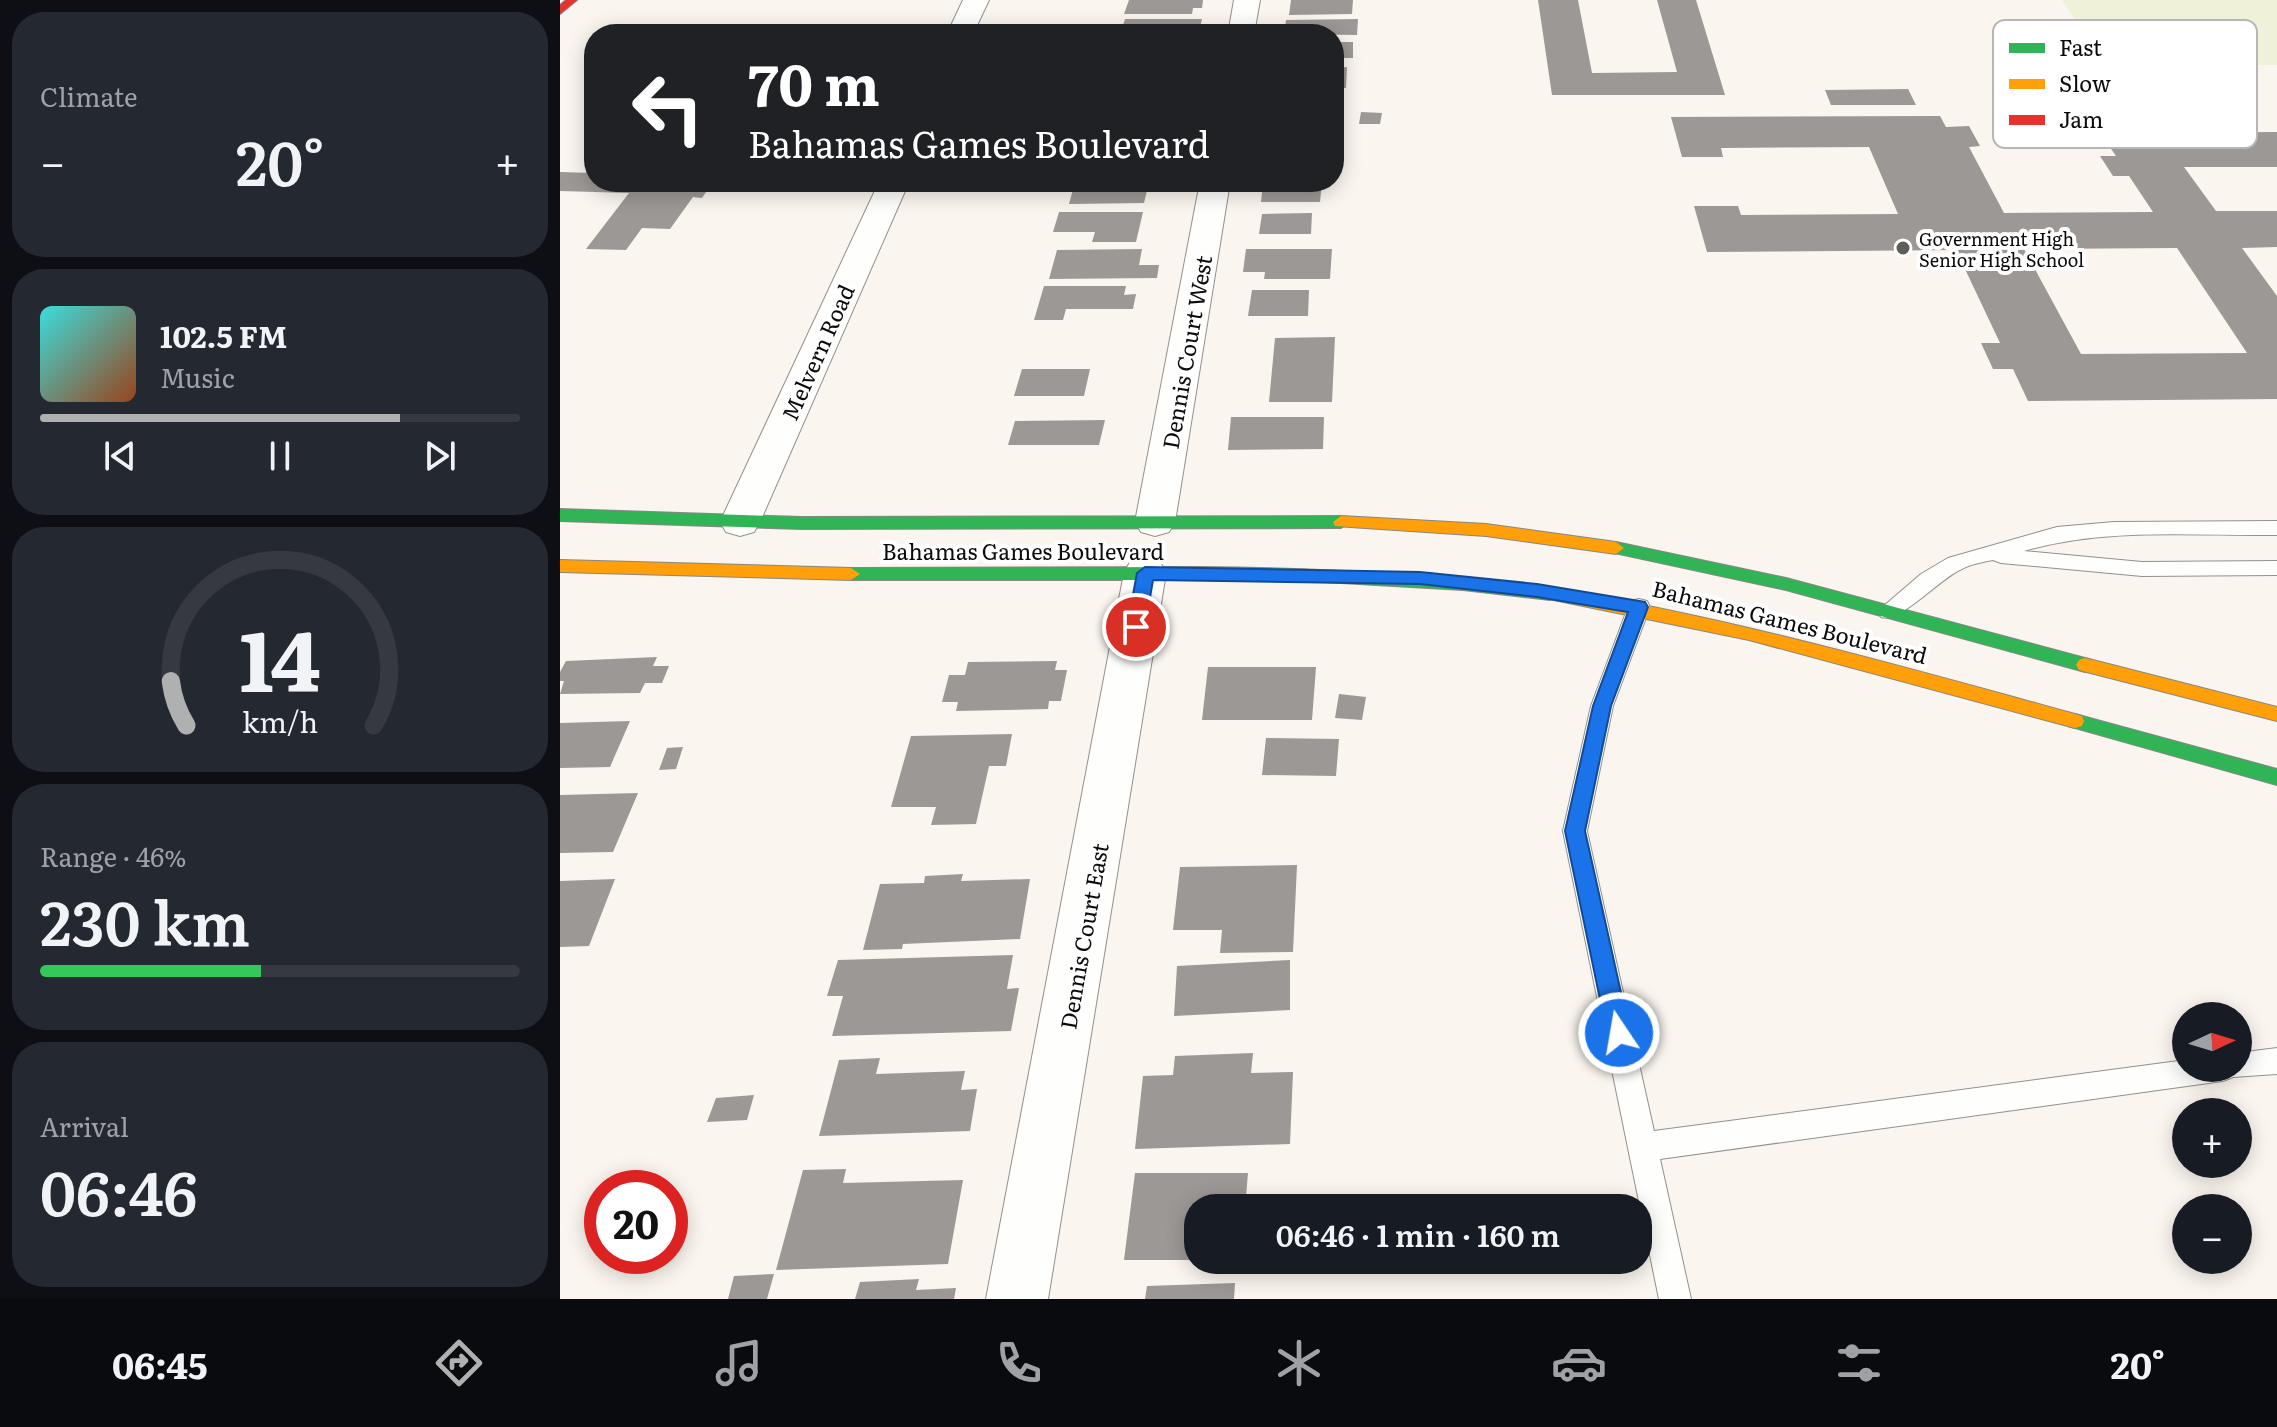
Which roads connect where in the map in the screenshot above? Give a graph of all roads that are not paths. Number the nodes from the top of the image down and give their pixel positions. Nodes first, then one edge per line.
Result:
1 (572, 0) edge
2 (976, 0) edge
3 (1247, 0) edge
4 (560, 11) edge
5 (965, 24) edge
6 (1243, 24) edge
7 (889, 192) edge
8 (1213, 192) edge
9 (560, 515) edge
10 (740, 522) junction
11 (1155, 522) junction
12 (2277, 528) edge
13 (1992, 555) junction
14 (560, 566) edge
15 (2277, 568) edge
16 (1145, 573) junction
17 (1639, 607) junction
18 (1889, 611) junction
19 (2277, 714) edge
20 (2277, 777) edge
21 (2277, 1061) edge
22 (2252, 1064) edge
23 (2172, 1075) edge
24 (1643, 1147) junction
25 (1017, 1299) edge
26 (1675, 1299) edge

1 - 4 main road
2 - 5 street
3 - 6 street
7 - 10 street, Melvern Road
8 - 11 street, Dennis Court West
9 - 10 main road, Bahamas Games Boulevard
10 - 11 main road, Bahamas Games Boulevard
11 - 18 main road, Bahamas Games Boulevard
12 - 13 lane
13 - 15 lane
13 - 18 lane
14 - 16 main road, Bahamas Games Boulevard
16 - 17 main road, Bahamas Games Boulevard
16 - 25 street, Dennis Court East
17 - 20 main road, Bahamas Games Boulevard
17 - 24 lane
18 - 19 main road, Bahamas Games Boulevard
21 - 22 lane
23 - 24 lane
24 - 26 lane

